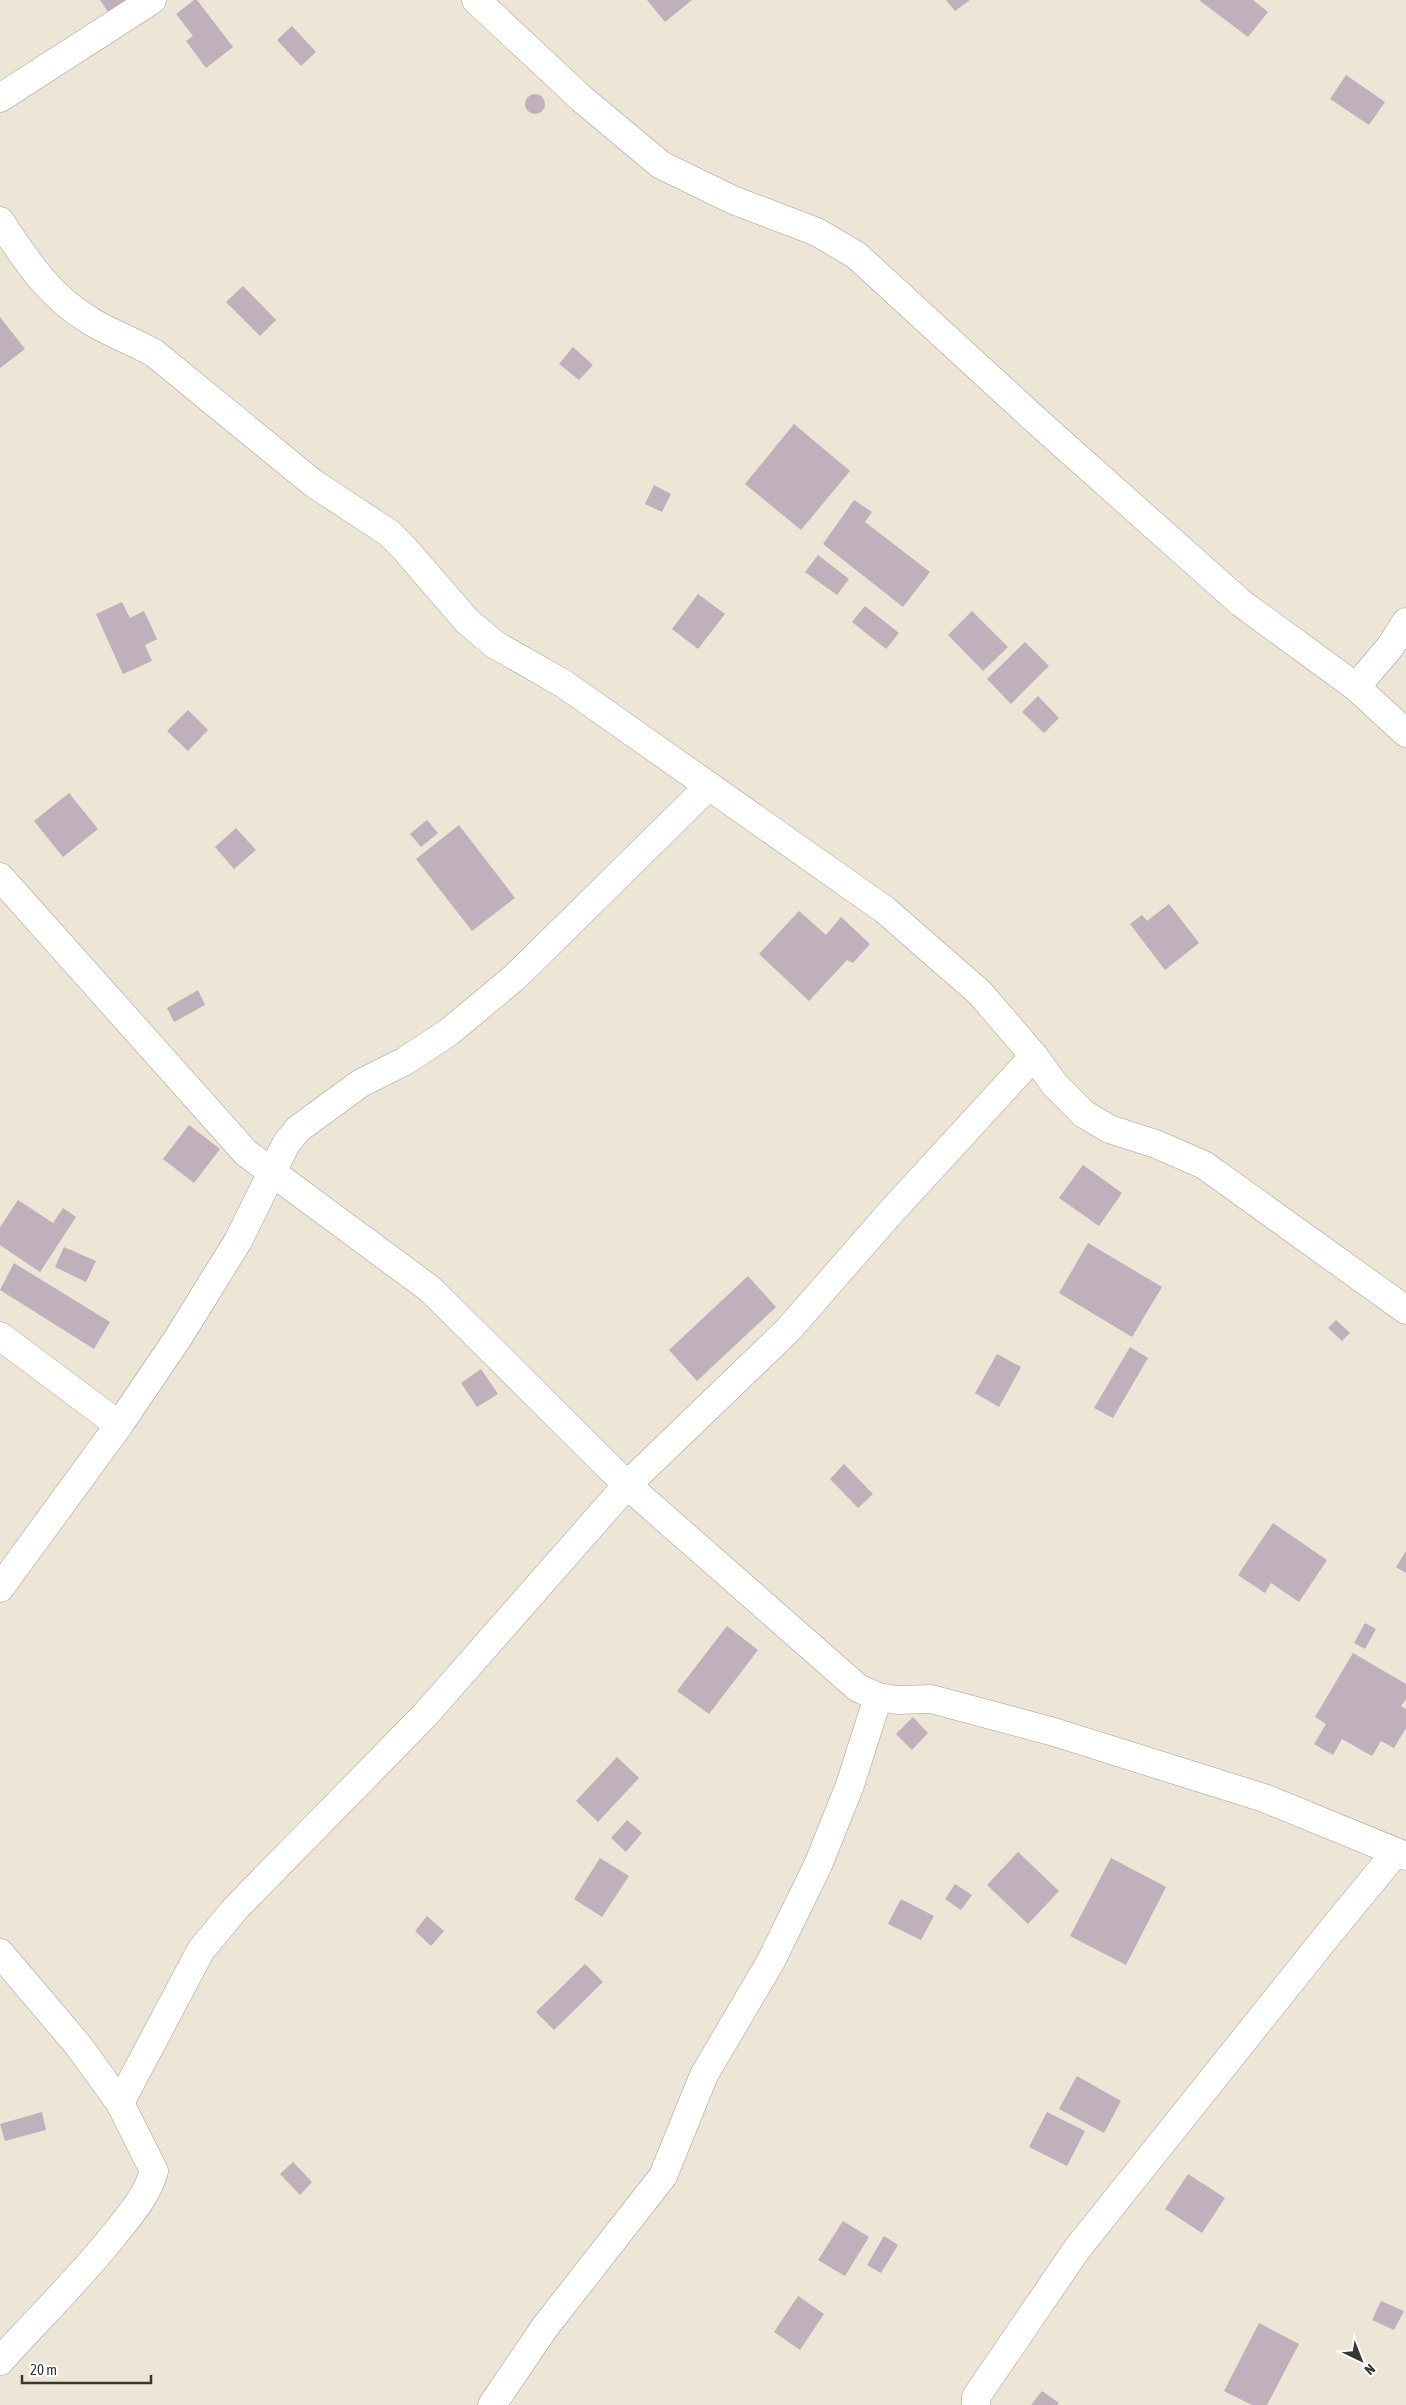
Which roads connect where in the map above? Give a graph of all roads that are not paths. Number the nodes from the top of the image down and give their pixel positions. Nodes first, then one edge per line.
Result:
1 (152, 0) edge
2 (484, 3) edge
3 (0, 98) edge
4 (0, 221) edge
5 (1406, 622) edge
6 (1356, 687) junction
7 (1406, 733) edge
8 (709, 786) junction
9 (0, 877) edge
10 (1034, 1056) junction
11 (274, 1172) junction
12 (1406, 1310) edge
13 (0, 1336) edge
14 (119, 1425) junction
15 (627, 1485) junction
16 (0, 1588) edge
17 (878, 1697) junction
18 (1401, 1854) edge
19 (0, 1953) edge
20 (120, 2103) junction
21 (0, 2361) edge
22 (492, 2405) edge
23 (976, 2405) edge

1 - 3 street
2 - 6 street
4 - 8 street
5 - 6 street
6 - 7 street
8 - 10 street
8 - 11 street
9 - 11 street
10 - 12 street
10 - 15 street
11 - 14 street
11 - 15 street
13 - 14 street
14 - 16 street
15 - 17 street
15 - 20 street
17 - 18 street
17 - 22 street
18 - 23 street
19 - 20 street
20 - 21 street

